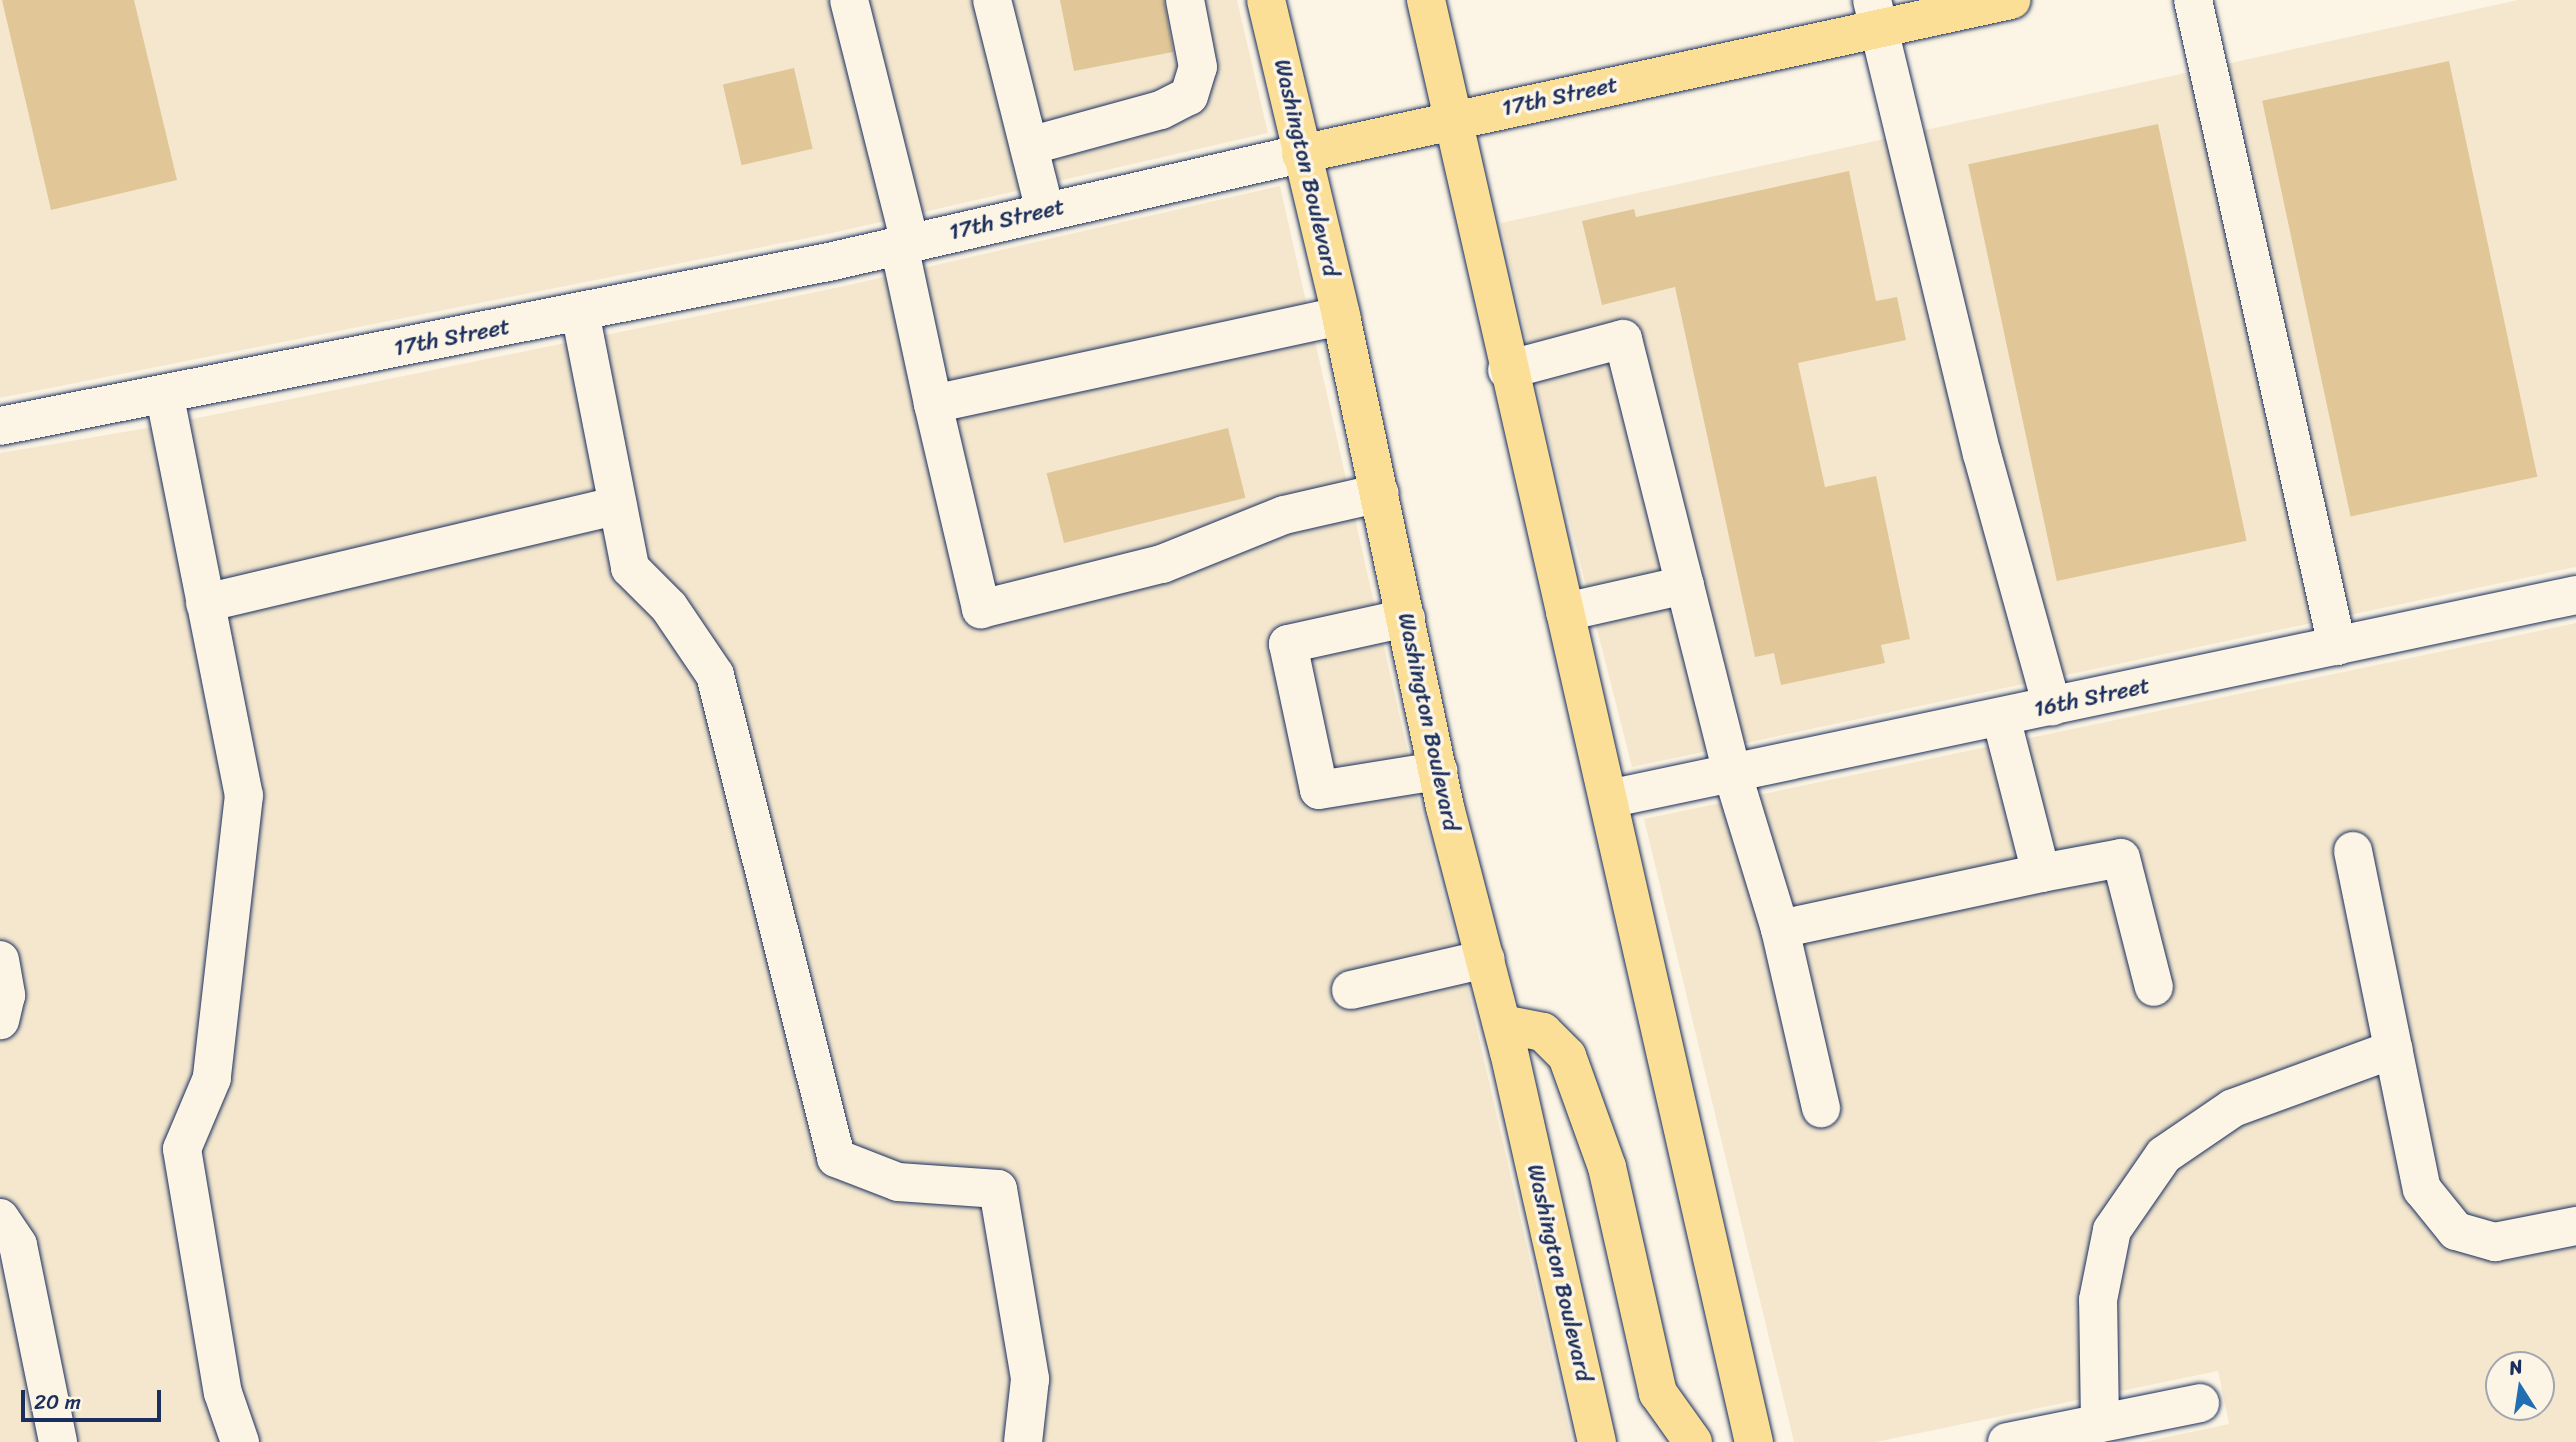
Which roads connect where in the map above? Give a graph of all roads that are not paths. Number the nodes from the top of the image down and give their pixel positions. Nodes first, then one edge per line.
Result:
1 (849, 0) edge
2 (992, 0) edge
3 (1185, 0) edge
4 (1266, 0) edge
5 (1426, 0) edge
6 (2011, 0) edge
7 (2193, 0) edge
8 (1875, 14) edge
9 (1454, 120) junction
10 (1029, 146) junction
11 (1301, 153) junction
12 (1045, 211) junction
13 (905, 244) junction
14 (580, 313) junction
15 (1341, 316) junction
16 (1507, 370) junction
17 (165, 397) junction
18 (933, 404) junction
19 (0, 426) edge
20 (1380, 493) junction
21 (618, 505) junction
22 (1685, 585) junction
23 (2576, 595) edge
24 (205, 603) junction
25 (1565, 612) junction
26 (1406, 618) junction
27 (2337, 646) junction
28 (2052, 706) junction
29 (2001, 718) junction
30 (1438, 771) junction
31 (1731, 772) junction
32 (1608, 799) junction
33 (2353, 851) dead end
34 (2041, 873) junction
35 (1780, 929) junction
36 (1485, 959) junction
37 (0, 960) edge
38 (2154, 987) dead end
39 (1351, 990) dead end
40 (0, 1020) edge
41 (1502, 1024) junction
42 (2394, 1049) junction
43 (1821, 1108) dead end
44 (0, 1218) edge
45 (2576, 1226) edge
46 (2200, 1403) dead end
47 (2099, 1423) junction
48 (58, 1442) edge
49 (240, 1442) edge
50 (1023, 1442) edge
51 (1597, 1442) edge
52 (1693, 1442) edge
53 (1754, 1442) edge
54 (2007, 1442) edge

1 - 13 street
2 - 10 street
3 - 10 street
4 - 11 main road, Washington Boulevard
5 - 9 main road
6 - 8 main road, 17th Street
7 - 27 street
8 - 9 main road, 17th Street
8 - 28 street
9 - 11 main road, 17th Street
9 - 16 main road
10 - 12 street
11 - 12 street, 17th Street
11 - 15 main road, Washington Boulevard
12 - 13 street, 17th Street
13 - 14 street, 17th Street
13 - 18 street
14 - 17 street, 17th Street
14 - 21 street
15 - 18 street
15 - 20 main road, Washington Boulevard
16 - 22 street
16 - 25 main road
17 - 19 street, 17th Street
17 - 24 street
18 - 20 street
20 - 26 main road, Washington Boulevard
21 - 24 street
21 - 50 street
22 - 25 street
22 - 31 street
23 - 27 street, 16th Street
24 - 49 street
25 - 32 main road
26 - 30 main road, Washington Boulevard
26 - 30 street
27 - 28 street, 16th Street
28 - 29 street, 16th Street
29 - 31 street, 16th Street
29 - 34 street
30 - 36 main road, Washington Boulevard
31 - 32 street, 16th Street
31 - 35 street
32 - 53 main road
33 - 42 street
34 - 35 street
34 - 38 street
35 - 43 street
36 - 39 street
36 - 41 main road, Washington Boulevard
37 - 40 street
41 - 51 main road, Washington Boulevard
41 - 52 main road
42 - 45 street
42 - 47 street
44 - 48 street
46 - 47 street
47 - 54 street

